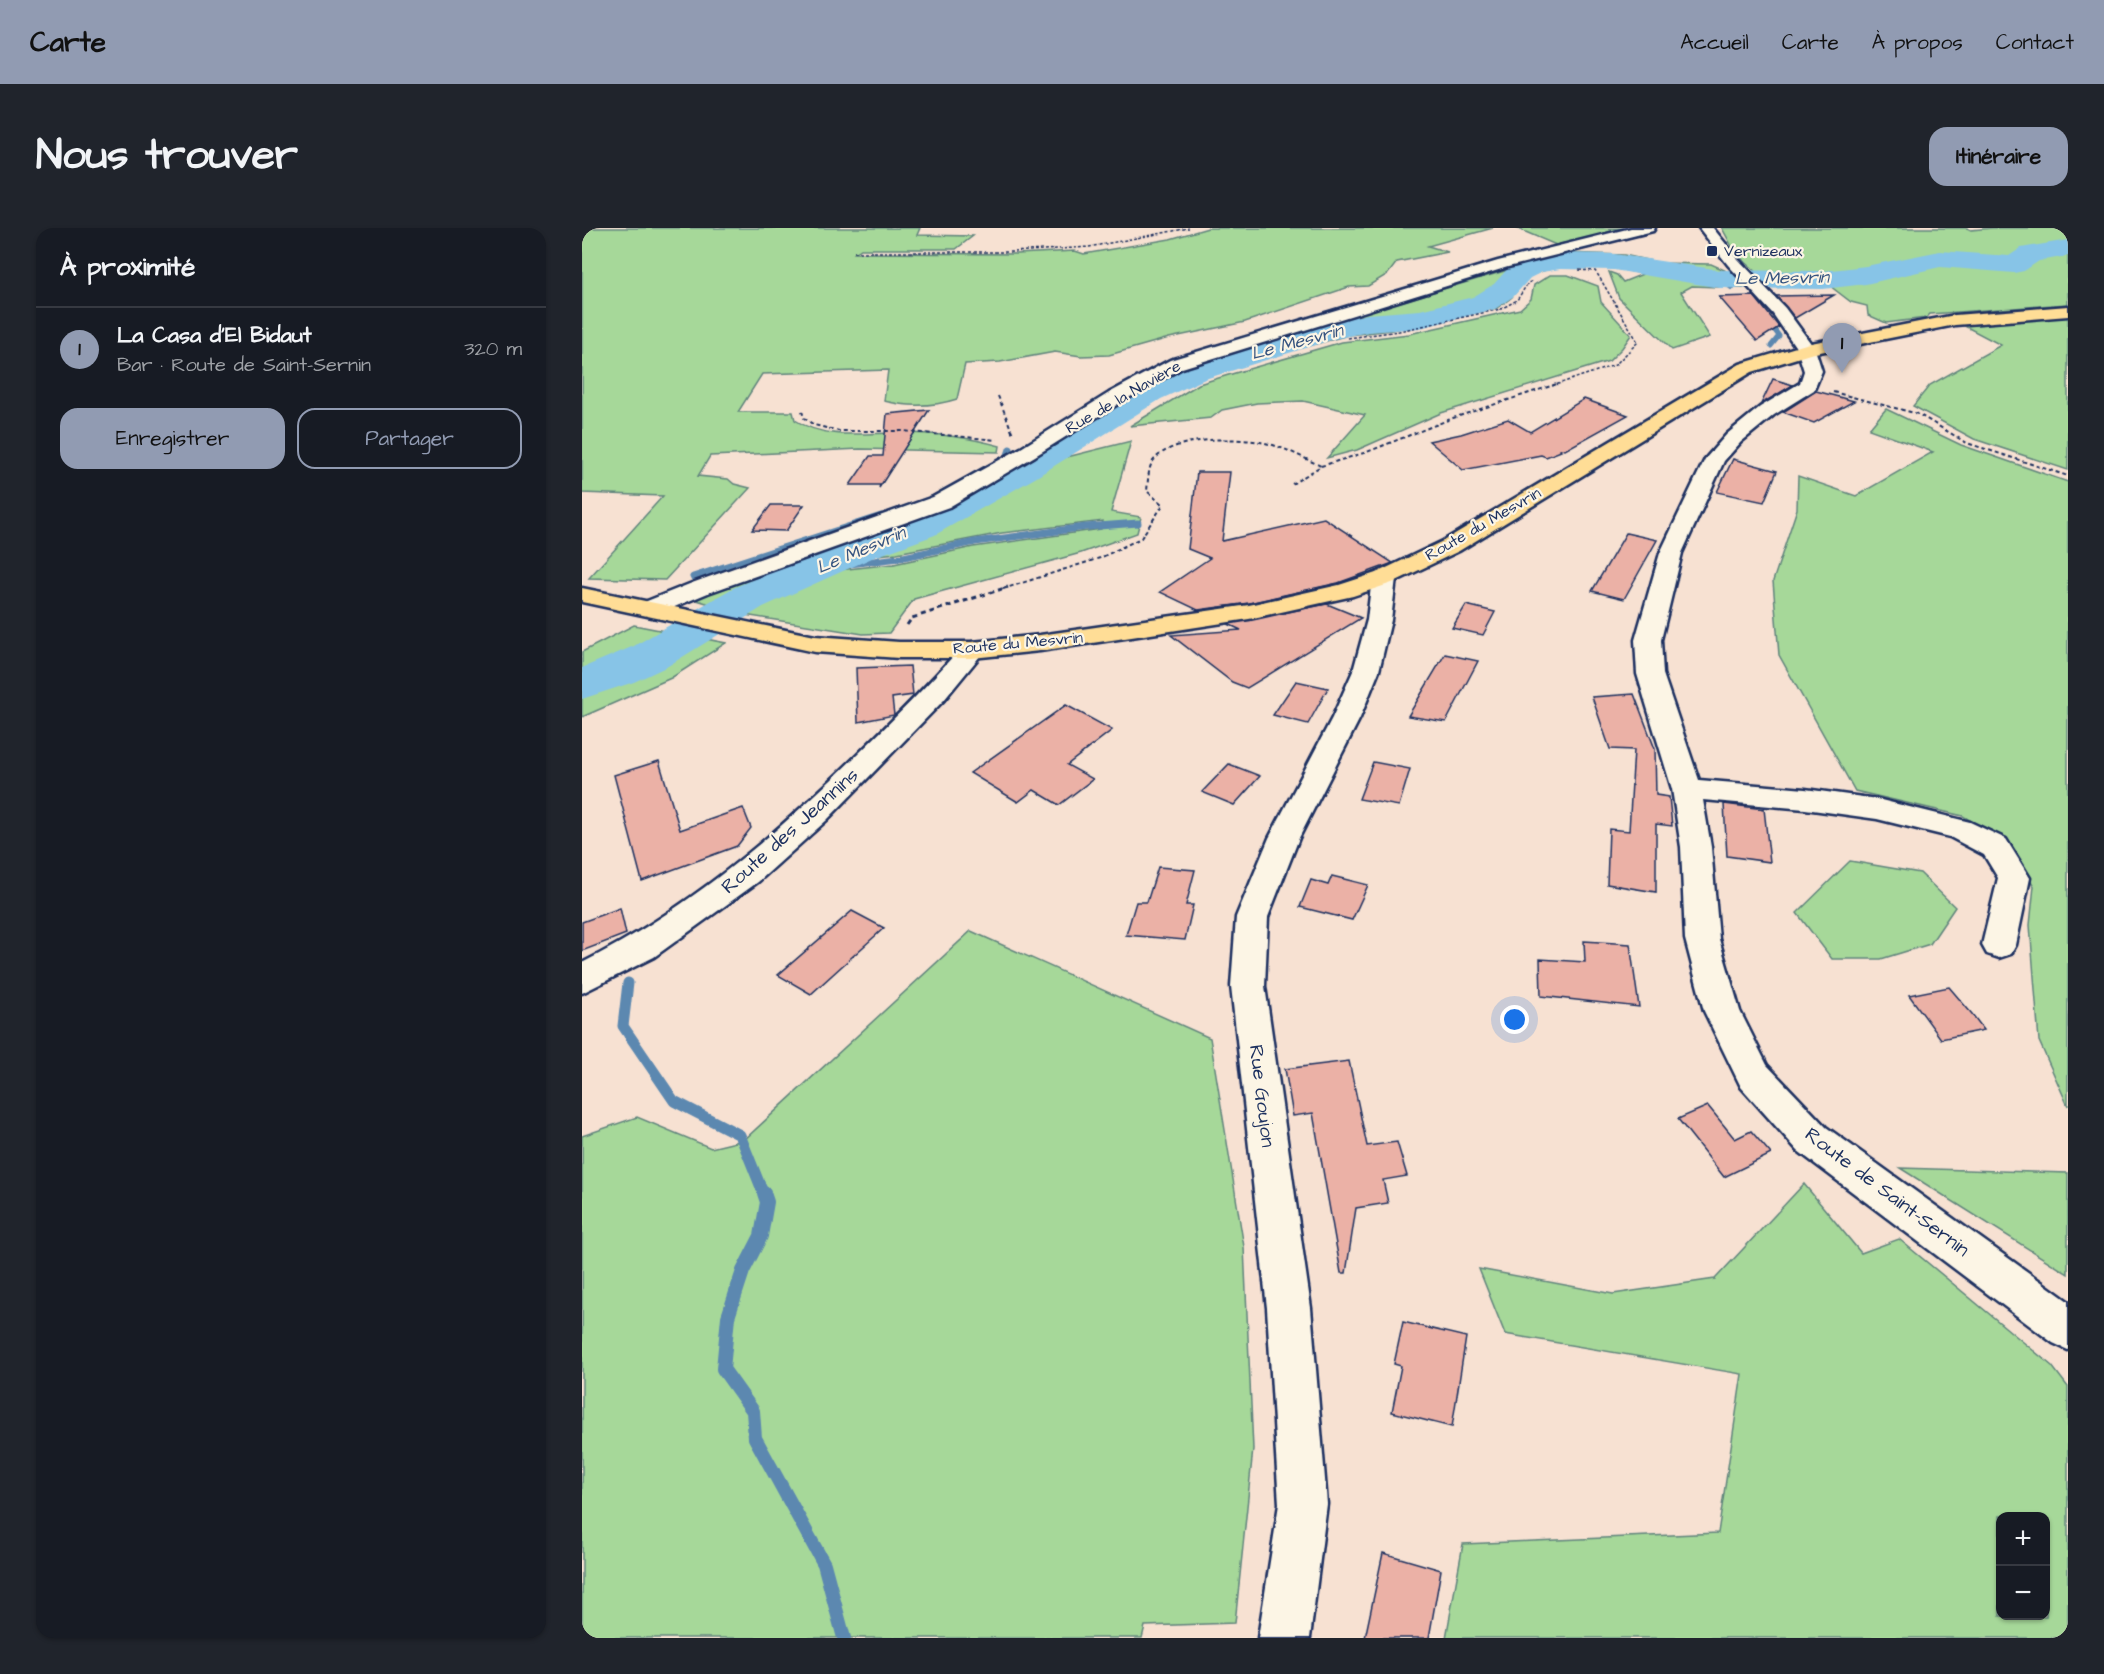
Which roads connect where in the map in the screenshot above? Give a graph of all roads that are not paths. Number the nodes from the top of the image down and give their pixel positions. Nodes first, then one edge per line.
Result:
1 (1648, 228) edge
2 (1706, 228) edge
3 (2068, 310) edge
4 (1806, 349) junction
5 (1384, 578) junction
6 (582, 595) edge
7 (651, 608) junction
8 (972, 650) junction
9 (1687, 789) junction
10 (1999, 945) dead end
11 (582, 979) edge
12 (2068, 1328) edge
13 (1284, 1638) edge

1 - 7 street, Rue de la Navière
2 - 4 street
3 - 4 main road, Route du Mesvrin
4 - 5 main road, Route du Mesvrin
4 - 9 street, Route de Saint-Sernin
5 - 8 main road, Route du Mesvrin
5 - 13 street, Rue Goujon
6 - 7 main road, Route du Mesvrin
7 - 8 main road, Route du Mesvrin
8 - 11 street, Route des Jeannins
9 - 10 street
9 - 12 street, Route de Saint-Sernin

